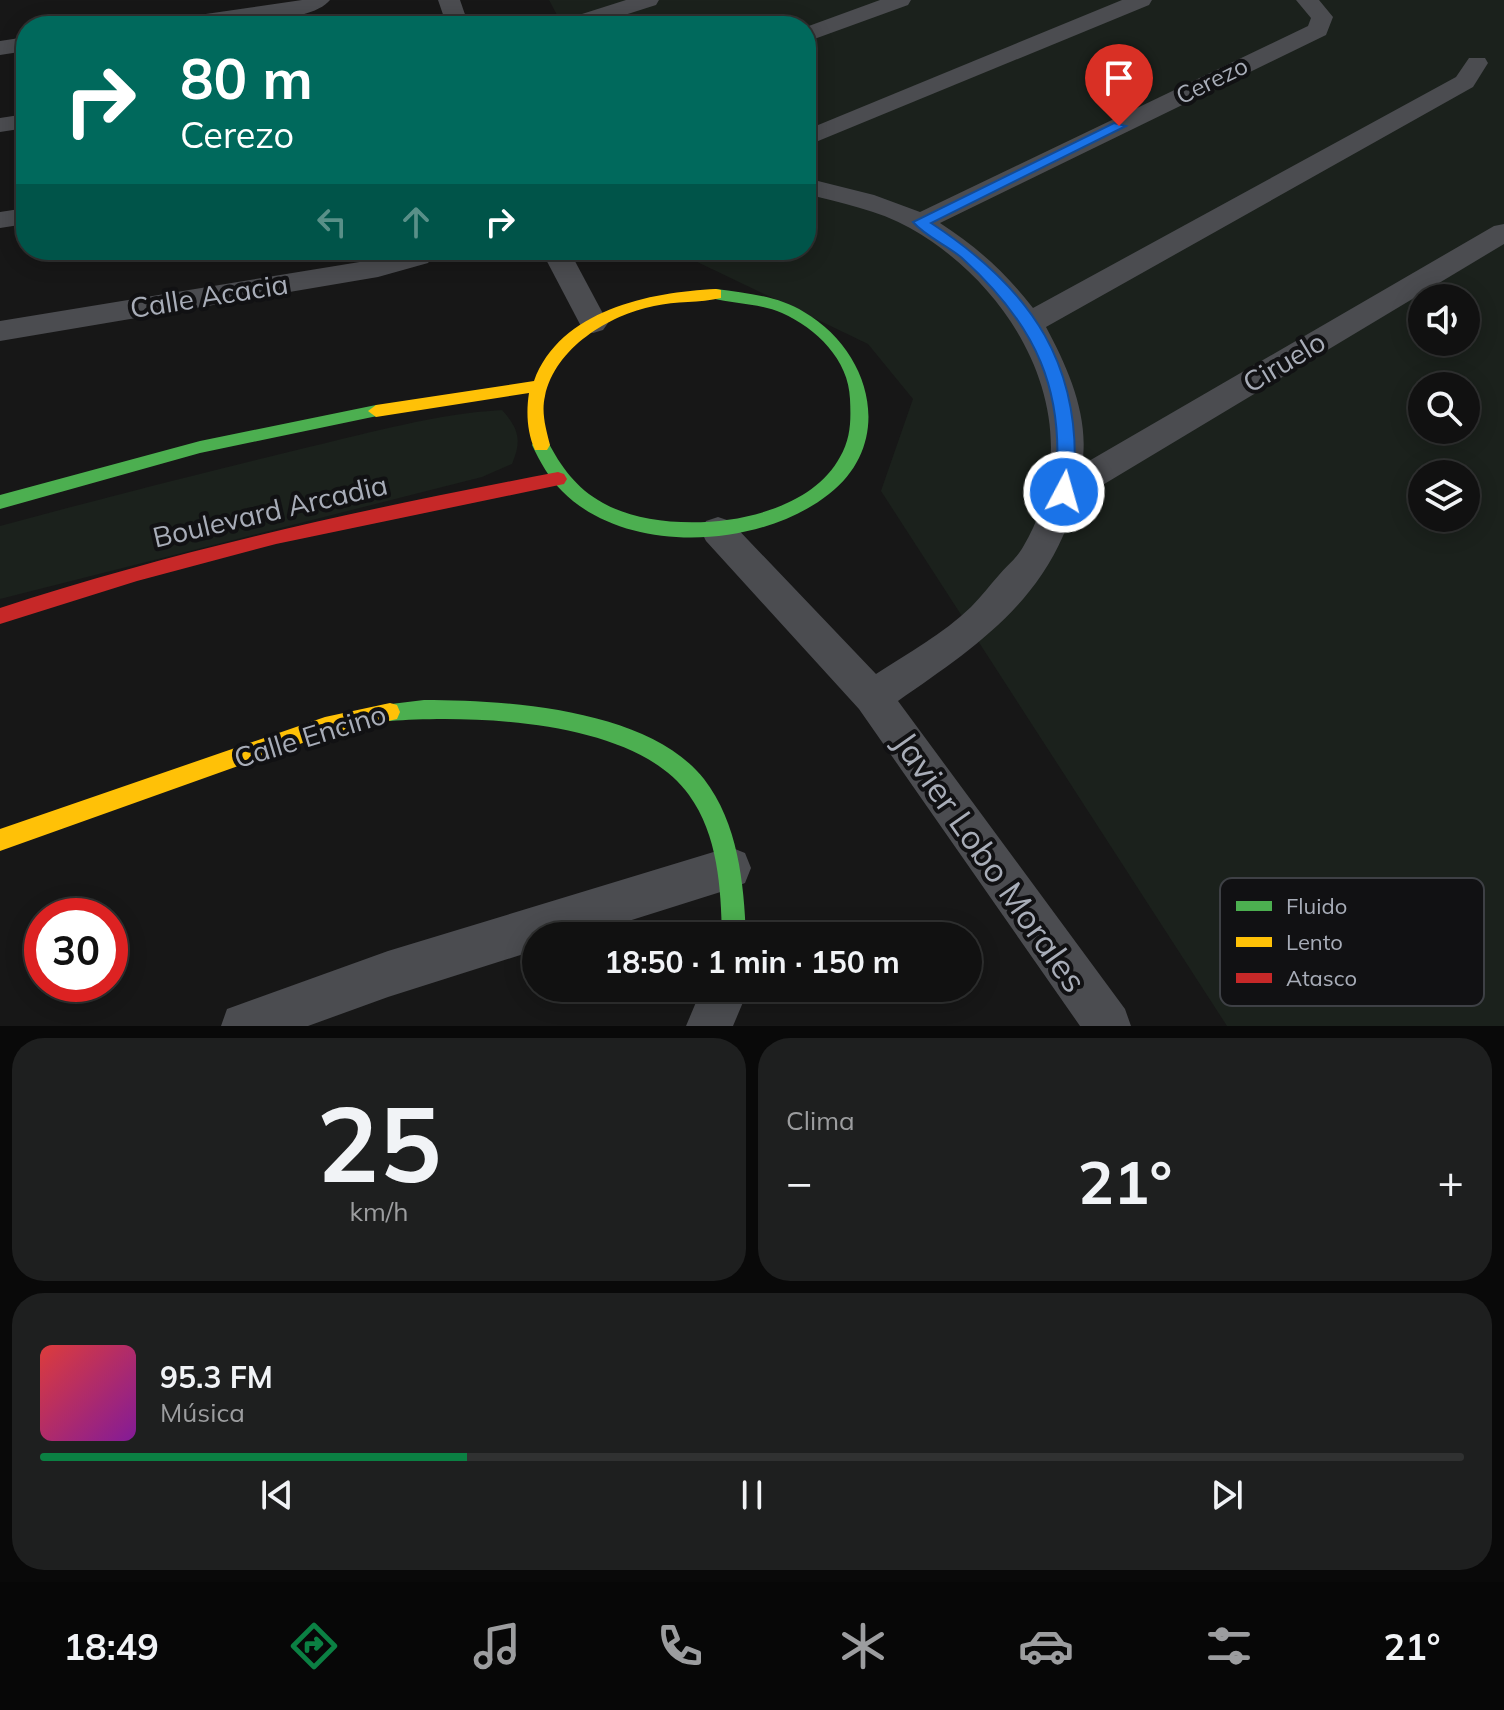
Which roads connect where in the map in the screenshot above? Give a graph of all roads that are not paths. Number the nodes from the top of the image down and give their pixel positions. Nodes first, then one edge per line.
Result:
1 (319, 0) edge
2 (648, 0) edge
3 (900, 0) edge
4 (1141, 0) edge
5 (1314, 8) edge
6 (247, 16) edge
7 (599, 16) edge
8 (816, 31) edge
9 (1477, 63) dead end
10 (816, 135) edge
11 (816, 189) edge
12 (920, 222) junction
13 (1504, 232) edge
14 (401, 260) edge
15 (560, 260) edge
16 (593, 323) junction
17 (1030, 323) junction
18 (0, 331) edge
19 (538, 386) junction
20 (558, 479) junction
21 (1064, 492) junction
22 (0, 502) edge
23 (718, 531) junction
24 (0, 616) edge
25 (873, 697) junction
26 (0, 840) edge
27 (730, 868) junction
28 (733, 922) edge
29 (720, 1002) edge
30 (244, 1026) edge
31 (709, 1026) edge
32 (1108, 1026) edge

1 - 6 street
2 - 7 street
3 - 8 street
4 - 10 street
5 - 12 street, Cerezo
9 - 17 street
11 - 12 street
12 - 17 street
13 - 21 street, Ciruelo
14 - 18 street, Calle Acacia
15 - 16 street
16 - 19 street
16 - 23 street
17 - 21 street
19 - 20 street
19 - 22 street
20 - 23 street
20 - 24 street, Boulevard Arcadia
21 - 25 street
23 - 25 street, Javier Lobo Morales
25 - 32 street, Javier Lobo Morales
26 - 27 street, Calle Encino
27 - 28 street, Calle Encino
27 - 30 street
29 - 31 street

